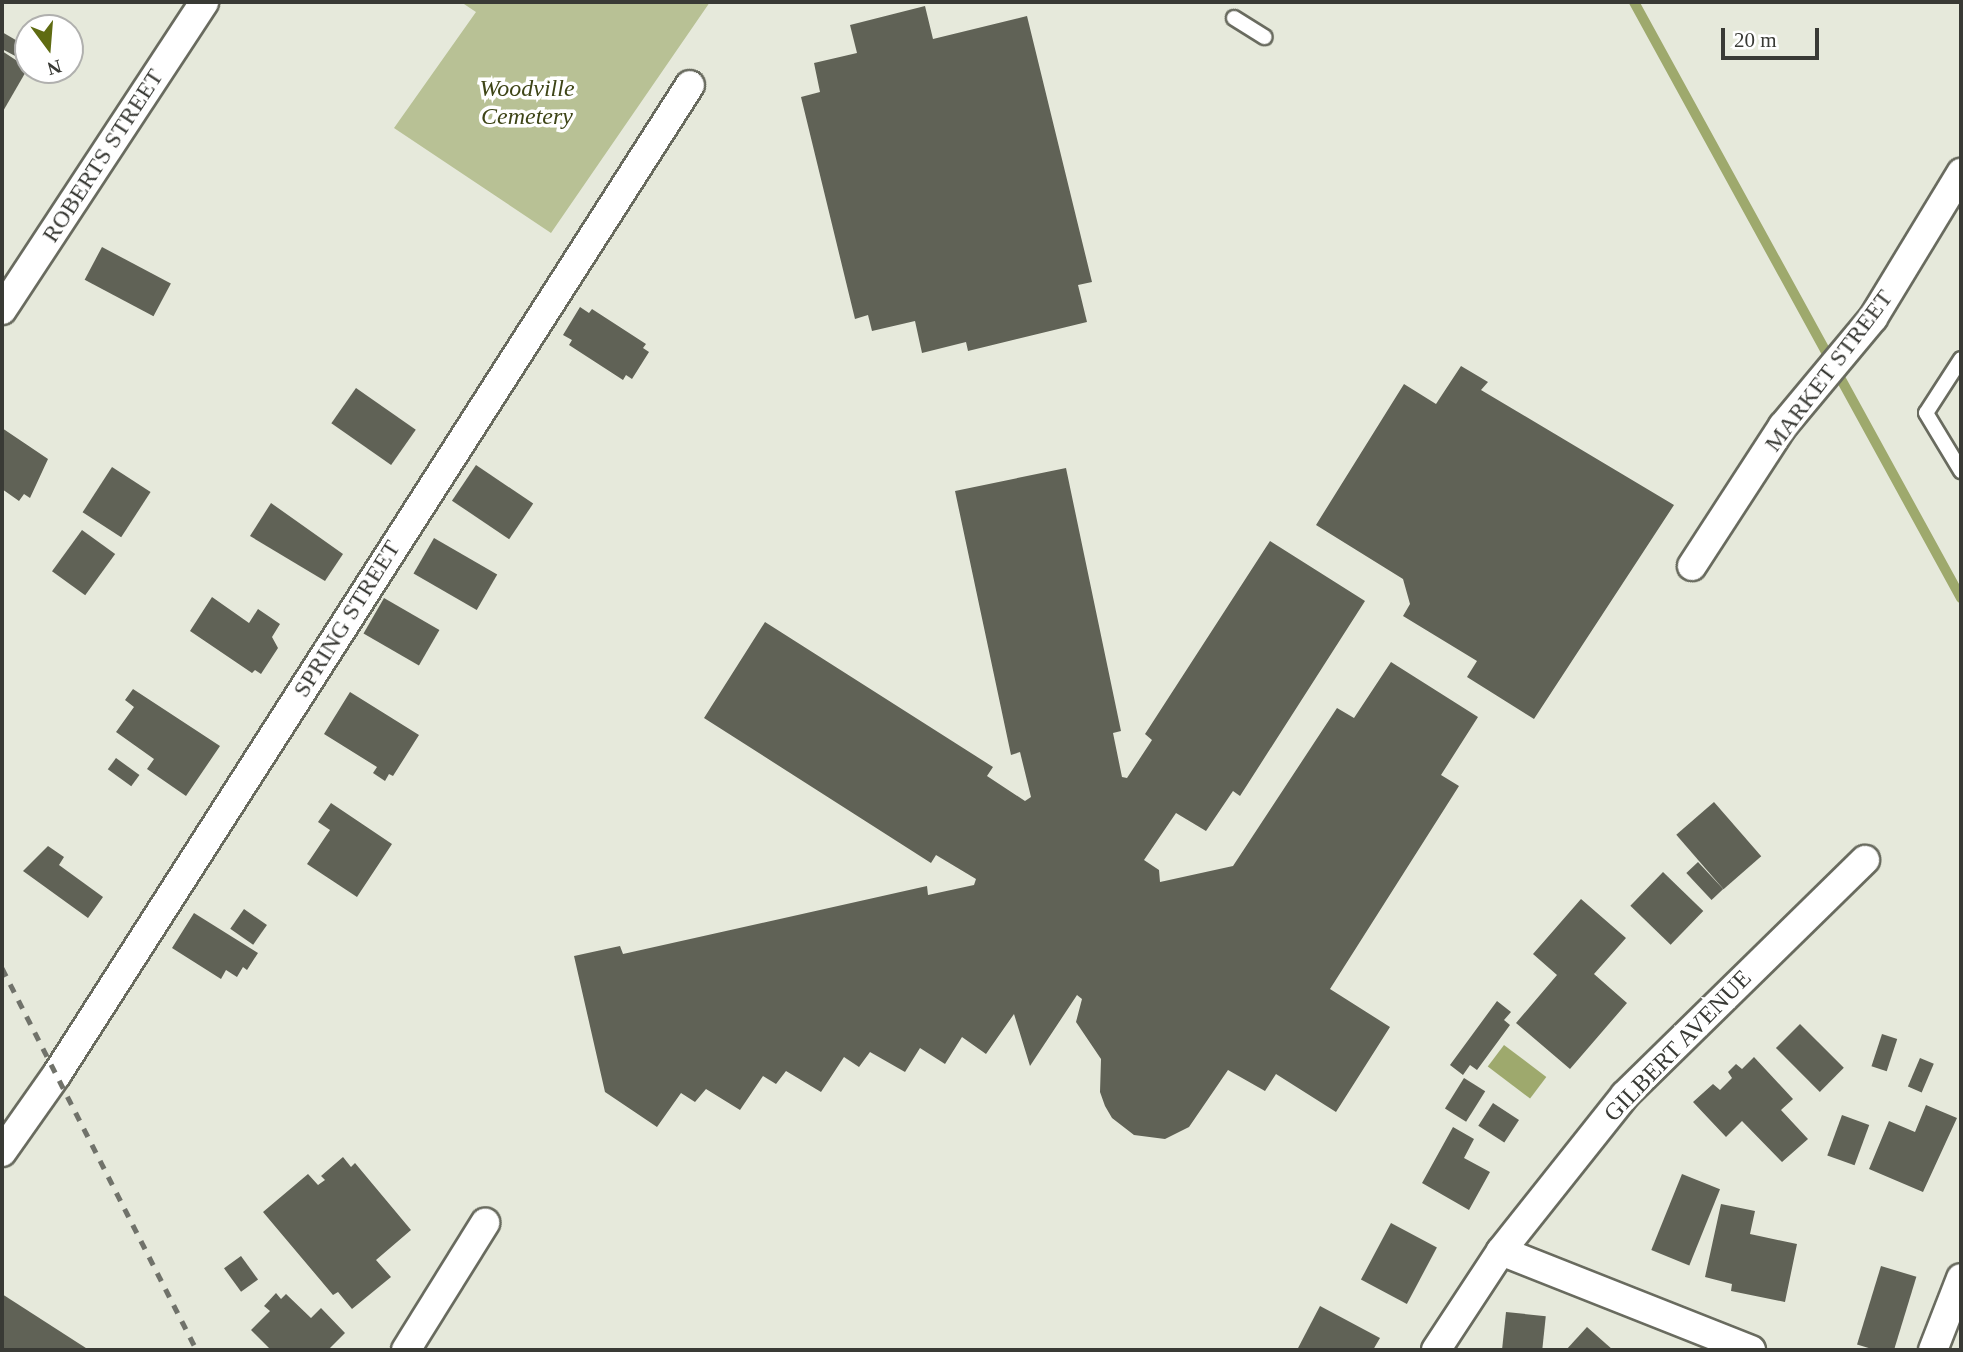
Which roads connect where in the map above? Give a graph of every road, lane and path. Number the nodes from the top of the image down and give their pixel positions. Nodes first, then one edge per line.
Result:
1 (204, 2) edge
2 (1234, 18) dead end
3 (1265, 37) dead end
4 (690, 85) dead end
5 (1961, 173) edge
6 (2, 310) edge
7 (1961, 359) edge
8 (1961, 471) edge
9 (1692, 566) dead end
10 (1865, 860) dead end
11 (2, 1153) edge
12 (485, 1223) dead end
13 (1501, 1251) junction
14 (1961, 1278) edge
15 (406, 1350) edge
16 (1436, 1350) edge
17 (1751, 1350) edge
18 (1933, 1350) edge

1 - 6 street, ROBERTS STREET
2 - 3 lane
4 - 11 street, SPRING STREET
5 - 9 street, MARKET STREET
7 - 8 lane
10 - 13 street, GILBERT AVENUE
12 - 15 street
13 - 16 street, GILBERT AVENUE
13 - 17 street
14 - 18 street

